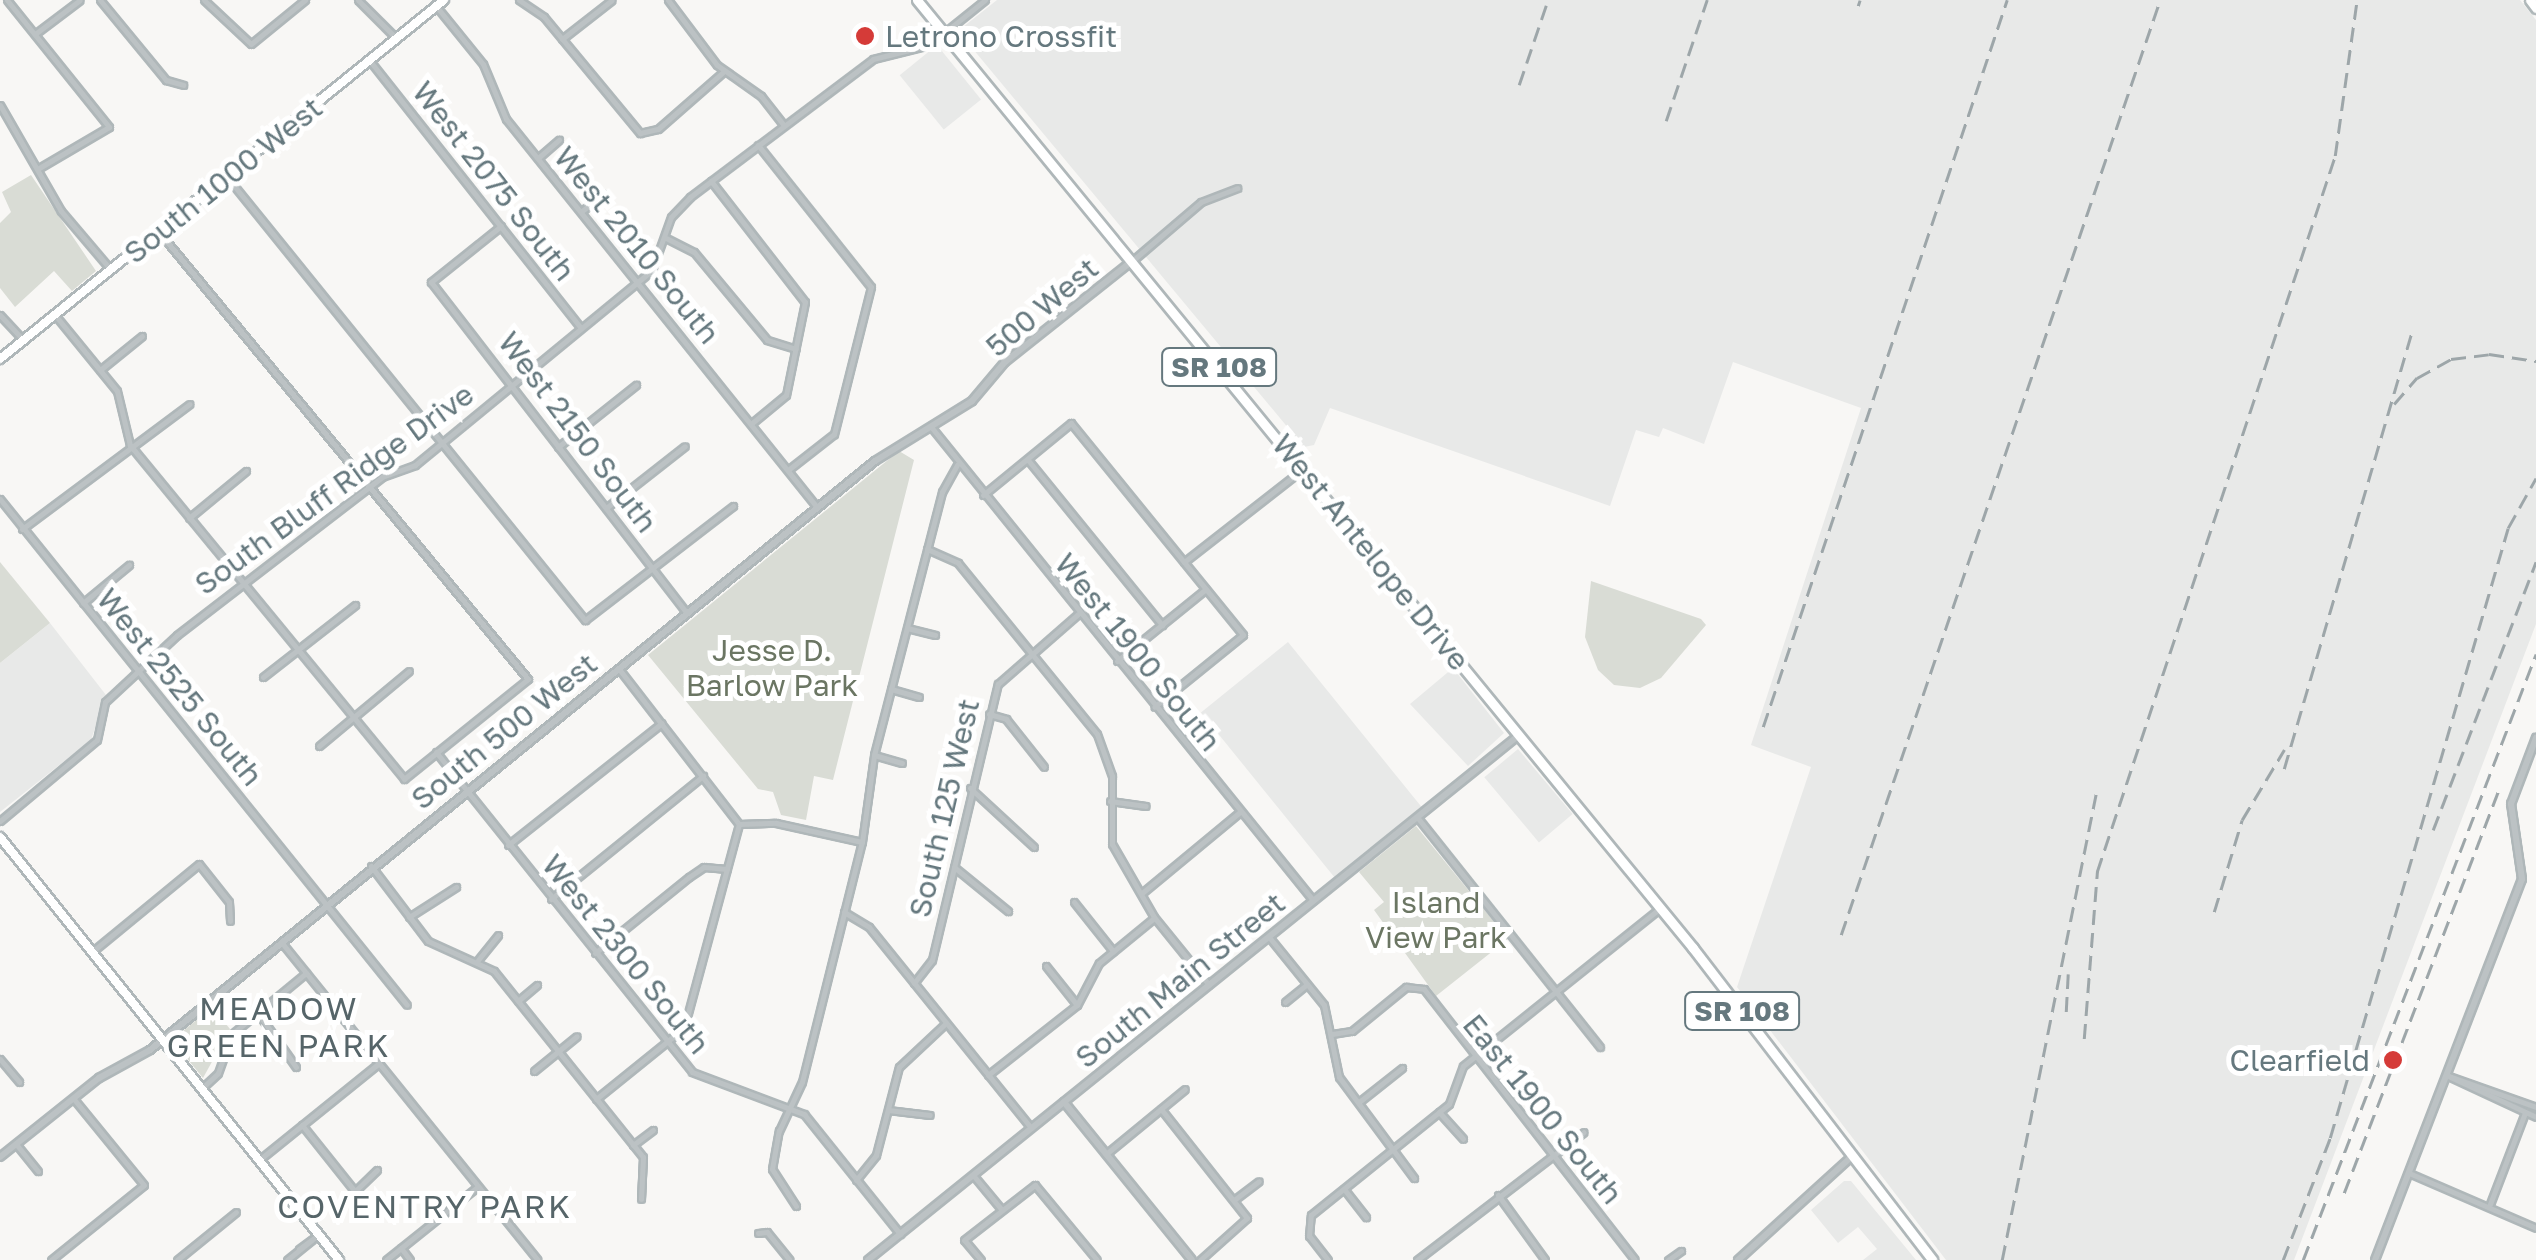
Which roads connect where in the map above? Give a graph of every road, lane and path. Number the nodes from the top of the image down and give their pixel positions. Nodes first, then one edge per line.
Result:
1 (8, 0) edge
2 (80, 0) edge
3 (100, 0) edge
4 (204, 0) edge
5 (305, 0) edge
6 (358, 0) edge
7 (612, 0) edge
8 (668, 0) edge
9 (917, 0) edge
10 (985, 0) edge
11 (2530, 0) edge
12 (524, 1) edge
13 (440, 3) edge
14 (2536, 8) edge
15 (944, 33) junction
16 (35, 34) junction
17 (397, 39) junction
18 (562, 39) junction
19 (370, 61) junction
20 (723, 72) junction
21 (184, 85) dead end
22 (0, 105) edge
23 (784, 124) junction
24 (559, 140) dead end
25 (758, 145) junction
26 (538, 158) junction
27 (39, 168) junction
28 (227, 177) junction
29 (710, 180) junction
30 (1237, 188) dead end
31 (603, 194) dead end
32 (581, 211) junction
33 (501, 226) junction
34 (159, 232) junction
35 (666, 238) junction
36 (1132, 261) junction
37 (111, 270) junction
38 (638, 282) junction
39 (54, 314) junction
40 (0, 315) edge
41 (581, 328) junction
42 (142, 336) dead end
43 (23, 340) junction
44 (796, 349) junction
45 (0, 358) edge
46 (100, 370) junction
47 (636, 385) dead end
48 (508, 386) junction
49 (190, 404) dead end
50 (752, 423) junction
51 (932, 428) junction
52 (442, 442) junction
53 (130, 445) junction
54 (684, 446) dead end
55 (558, 447) junction
56 (1028, 460) junction
57 (874, 461) joint
58 (957, 465) junction
59 (1303, 469) junction
60 (788, 470) junction
61 (246, 471) dead end
62 (367, 490) junction
63 (982, 496) junction
64 (0, 499) edge
65 (732, 506) dead end
66 (816, 506) junction
67 (606, 508) junction
68 (188, 518) junction
69 (22, 529) junction
70 (927, 549) junction
71 (1184, 562) junction
72 (129, 565) dead end
73 (653, 568) junction
74 (241, 582) junction
75 (1206, 590) junction
76 (83, 603) junction
77 (356, 606) dead end
78 (686, 612) junction
79 (1078, 614) junction
80 (1162, 625) junction
81 (907, 628) junction
82 (935, 635) dead end
83 (298, 652) junction
84 (1030, 652) junction
85 (1116, 661) junction
86 (619, 669) junction
87 (409, 671) dead end
88 (140, 674) junction
89 (263, 676) dead end
90 (892, 689) junction
91 (919, 697) dead end
92 (1154, 707) junction
93 (989, 714) junction
94 (353, 718) junction
95 (662, 724) junction
96 (1520, 734) junction
97 (2536, 738) edge
98 (319, 746) dead end
99 (436, 752) junction
100 (874, 755) junction
101 (902, 763) dead end
102 (1044, 767) dead end
103 (704, 776) junction
104 (970, 788) junction
105 (466, 790) junction
106 (1110, 801) junction
107 (1146, 806) dead end
108 (1240, 812) junction
109 (1417, 818) junction
110 (0, 821) edge
111 (739, 824) junction
112 (0, 838) edge
113 (862, 842) junction
114 (508, 846) junction
115 (1034, 847) dead end
116 (371, 866) junction
117 (954, 868) junction
118 (728, 869) junction
119 (456, 886) dead end
120 (1142, 894) junction
121 (551, 899) junction
122 (1313, 901) junction
123 (326, 902) junction
124 (1074, 902) dead end
125 (1660, 908) junction
126 (1008, 911) dead end
127 (844, 912) junction
128 (409, 916) junction
129 (1154, 918) junction
130 (230, 921) dead end
131 (498, 936) dead end
132 (1269, 937) junction
133 (280, 941) junction
134 (94, 952) junction
135 (1114, 952) junction
136 (596, 953) junction
137 (478, 960) junction
138 (1046, 966) dead end
139 (306, 974) junction
140 (914, 983) junction
141 (1307, 984) junction
142 (537, 985) dead end
143 (1209, 985) junction
144 (1556, 991) junction
145 (518, 1001) junction
146 (1284, 1002) dead end
147 (408, 1005) dead end
148 (1077, 1005) junction
149 (258, 1013) junction
150 (946, 1024) junction
151 (1332, 1034) junction
152 (576, 1036) dead end
153 (162, 1039) junction
154 (667, 1042) junction
155 (1600, 1047) dead end
156 (558, 1051) junction
157 (1472, 1058) junction
158 (0, 1059) edge
159 (379, 1062) junction
160 (296, 1067) dead end
161 (1402, 1068) dead end
162 (534, 1072) dead end
163 (988, 1075) junction
164 (2446, 1076) junction
165 (19, 1082) dead end
166 (201, 1089) junction
167 (1185, 1089) dead end
168 (73, 1098) junction
169 (596, 1099) junction
170 (1064, 1102) junction
171 (1359, 1102) junction
172 (791, 1105) junction
173 (2536, 1108) edge
174 (1161, 1109) junction
175 (888, 1110) junction
176 (1440, 1112) junction
177 (2525, 1113) junction
178 (930, 1115) dead end
179 (2536, 1117) edge
180 (302, 1125) junction
181 (1031, 1128) junction
182 (652, 1130) dead end
183 (1584, 1132) dead end
184 (1463, 1139) dead end
185 (16, 1144) junction
186 (633, 1146) junction
187 (1396, 1146) junction
188 (1106, 1154) junction
189 (1549, 1154) junction
190 (0, 1157) edge
191 (1850, 1158) junction
192 (259, 1160) junction
193 (377, 1170) dead end
194 (38, 1171) dead end
195 (2409, 1173) junction
196 (974, 1175) junction
197 (1414, 1178) dead end
198 (856, 1180) junction
199 (1259, 1180) dead end
200 (478, 1186) junction
201 (352, 1189) junction
202 (1344, 1189) junction
203 (1498, 1195) junction
204 (348, 1197) dead end
205 (641, 1199) dead end
206 (1234, 1200) junction
207 (2489, 1204) junction
208 (796, 1206) dead end
209 (1002, 1210) junction
210 (236, 1212) dead end
211 (1366, 1217) dead end
212 (2536, 1228) edge
213 (758, 1233) dead end
214 (900, 1234) junction
215 (315, 1237) junction
216 (401, 1248) junction
217 (1681, 1252) dead end
218 (179, 1259) edge
219 (51, 1260) edge
220 (287, 1260) edge
221 (340, 1260) edge
222 (386, 1260) edge
223 (410, 1260) edge
224 (538, 1260) edge
225 (790, 1260) edge
226 (868, 1260) edge
227 (980, 1260) edge
228 (1097, 1260) edge
229 (1192, 1260) edge
230 (1200, 1260) edge
231 (1328, 1260) edge
232 (1417, 1260) edge
233 (1545, 1260) edge
234 (1635, 1260) edge
235 (1668, 1260) edge
236 (1738, 1260) edge
237 (1932, 1260) edge
238 (2375, 1260) edge

1 - 16 street
2 - 16 street
3 - 21 street
4 - 5 street
6 - 17 street
7 - 18 street
8 - 20 street
9 - 15 main road, West Antelope Drive / SR 108
10 - 15 street, South Bluff Ridge Drive
11 - 14 main road
12 - 18 street
13 - 17 main road, South 1000 West
13 - 26 street, West 2010 South
15 - 23 street, South Bluff Ridge Drive
15 - 36 main road, West Antelope Drive / SR 108
16 - 27 street
17 - 19 main road, South 1000 West
18 - 20 street
19 - 28 main road, South 1000 West
19 - 33 street, West 2075 South
20 - 23 street
22 - 27 street
23 - 25 street, South Bluff Ridge Drive
24 - 26 street
25 - 29 street, South Bluff Ridge Drive
25 - 60 street
26 - 32 street, West 2010 South
27 - 37 street
28 - 34 main road, South 1000 West
28 - 52 street
29 - 35 street, South Bluff Ridge Drive
29 - 44 street
30 - 36 street, 500 West
31 - 32 street
32 - 38 street, West 2010 South
33 - 41 street, West 2075 South
33 - 48 street, West 2150 South
34 - 37 main road, South 1000 West
34 - 62 street
35 - 38 street, South Bluff Ridge Drive
35 - 44 street
36 - 51 street, 500 West
36 - 59 main road, West Antelope Drive / SR 108
37 - 39 main road, South 1000 West
38 - 41 street, South Bluff Ridge Drive
38 - 50 street, West 2010 South
39 - 43 main road, South 1000 West
39 - 46 street
40 - 43 street
41 - 48 street, South Bluff Ridge Drive
42 - 46 street
43 - 45 main road, South 1000 West
44 - 50 street
46 - 53 street
47 - 55 street
48 - 52 street, South Bluff Ridge Drive
48 - 55 street, West 2150 South
49 - 53 street
50 - 60 street, West 2010 South
51 - 57 street, 500 West
51 - 58 street, West 1900 South
52 - 62 street, South Bluff Ridge Drive
52 - 73 street
53 - 68 street
53 - 69 street
54 - 67 street
55 - 67 street, West 2150 South
56 - 63 street
56 - 71 street
56 - 80 street
57 - 66 street, South 500 West
58 - 63 street, West 1900 South
58 - 70 street
59 - 71 street
59 - 96 main road, West Antelope Drive / SR 108
60 - 66 street, West 2010 South
61 - 68 street
62 - 74 street, South Bluff Ridge Drive
62 - 99 street
63 - 79 street, West 1900 South
64 - 69 street, West 2525 South
65 - 73 street
66 - 78 street, South 500 West
67 - 73 street, West 2150 South
68 - 74 street
69 - 76 street, West 2525 South
70 - 81 street
70 - 84 street
71 - 75 street
72 - 76 street
73 - 78 street, West 2150 South
74 - 83 street
74 - 88 street, South Bluff Ridge Drive
75 - 80 street
75 - 92 street
76 - 88 street, West 2525 South
77 - 83 street
78 - 86 street, South 500 West
79 - 84 street, South 125 West
79 - 85 street, West 1900 South
80 - 85 street
81 - 82 street
81 - 90 street
83 - 89 street
83 - 94 street
84 - 93 street, South 125 West
84 - 106 street
85 - 92 street, West 1900 South
86 - 95 street
86 - 105 street, South 500 West
87 - 94 street
88 - 110 street, South Bluff Ridge Drive
88 - 123 street, West 2525 South
90 - 91 street
90 - 100 street
92 - 108 street, West 1900 South
93 - 102 street
93 - 104 street, South 125 West
94 - 98 street
94 - 99 street
95 - 103 street
95 - 114 street
96 - 109 street, South Main Street
96 - 125 main road, SR 108
97 - 164 street
99 - 105 street, West 2300 South
100 - 101 street
100 - 113 street
103 - 111 street
103 - 121 street
104 - 115 street
104 - 117 street, South 125 West
105 - 114 street, West 2300 South
105 - 116 street, South 500 West
106 - 107 street
106 - 120 street
108 - 120 street
108 - 122 street, West 1900 South
109 - 122 street, South Main Street
109 - 144 street
111 - 113 street
111 - 118 street
112 - 134 main road
113 - 127 street
114 - 121 street, West 2300 South
116 - 123 street, South 500 West
116 - 128 street
117 - 126 street
117 - 140 street, South 125 West
118 - 136 street
118 - 154 street
119 - 128 street
120 - 129 street
121 - 136 street, West 2300 South
122 - 132 street, South Main Street
123 - 133 street, South 500 West
123 - 147 street, West 2525 South
124 - 135 street
125 - 144 street
125 - 191 main road, SR 108
127 - 140 street
127 - 172 street
128 - 137 street
129 - 135 street
129 - 143 street
130 - 134 street
131 - 137 street
132 - 141 street
132 - 143 street, South Main Street
133 - 139 street
133 - 153 street, South 500 West
134 - 153 main road
135 - 148 street
136 - 154 street, West 2300 South
137 - 145 street
138 - 148 street
139 - 149 street
139 - 159 street
140 - 150 street
141 - 146 street
141 - 151 street
142 - 145 street
143 - 170 street, South Main Street
144 - 155 street
144 - 157 street
145 - 156 street
148 - 163 street
149 - 160 street
149 - 166 street
150 - 163 street
150 - 175 street
151 - 157 street, East 1900 South
151 - 171 street
152 - 156 street
153 - 166 main road
153 - 168 street, South 500 West
154 - 169 street
154 - 172 street, West 2300 South
156 - 162 street
156 - 169 street
157 - 176 street
157 - 189 street, East 1900 South
158 - 165 street
159 - 180 street
159 - 200 street
161 - 171 street
163 - 181 street
164 - 173 street
164 - 177 street
164 - 195 street
166 - 192 main road
167 - 174 street
168 - 185 street, South 500 West
168 - 219 street
169 - 186 street
170 - 181 street, South Main Street
170 - 188 street
171 - 187 street
172 - 198 street
172 - 208 street
174 - 188 street
174 - 206 street
175 - 178 street
175 - 198 street
176 - 184 street
176 - 187 street
177 - 179 street
177 - 207 street
180 - 192 street
180 - 201 street
181 - 196 street, South Main Street
182 - 186 street
183 - 189 street
185 - 190 street, South 500 West
185 - 194 street
186 - 205 street
187 - 197 street
187 - 202 street
188 - 229 street
189 - 203 street
189 - 234 street, East 1900 South
191 - 236 street
191 - 237 main road, SR 108
192 - 215 main road
193 - 201 street
195 - 207 street
195 - 238 street
196 - 209 street
196 - 214 street, South Main Street
198 - 214 street
199 - 206 street
200 - 216 street
200 - 224 street
201 - 204 street
202 - 211 street
202 - 231 street
203 - 232 street
203 - 233 street
206 - 230 street
207 - 212 street
209 - 227 street
209 - 228 street
210 - 218 street
213 - 225 street
214 - 226 street, South Main Street
215 - 220 street
215 - 221 main road
216 - 222 street
216 - 223 street
217 - 235 street

